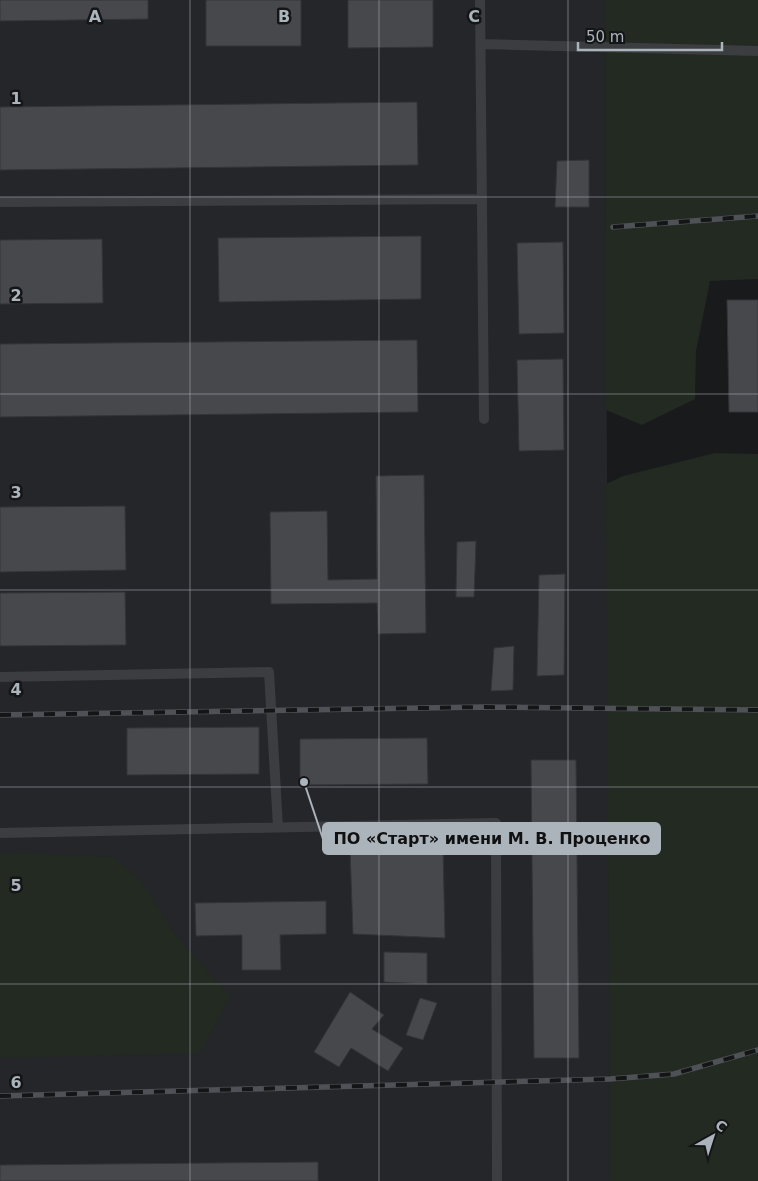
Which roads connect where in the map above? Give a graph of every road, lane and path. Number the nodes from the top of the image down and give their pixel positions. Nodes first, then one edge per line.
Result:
1 (480, 0) edge
2 (481, 44) junction
3 (758, 51) edge
4 (482, 199) junction
5 (0, 202) edge
6 (484, 418) dead end
7 (0, 677) edge
8 (278, 827) junction
9 (0, 833) edge
10 (497, 1181) edge

1 - 2 lane
2 - 3 lane
2 - 4 lane
4 - 5 lane
4 - 6 lane
7 - 8 lane
8 - 9 lane
8 - 10 lane

